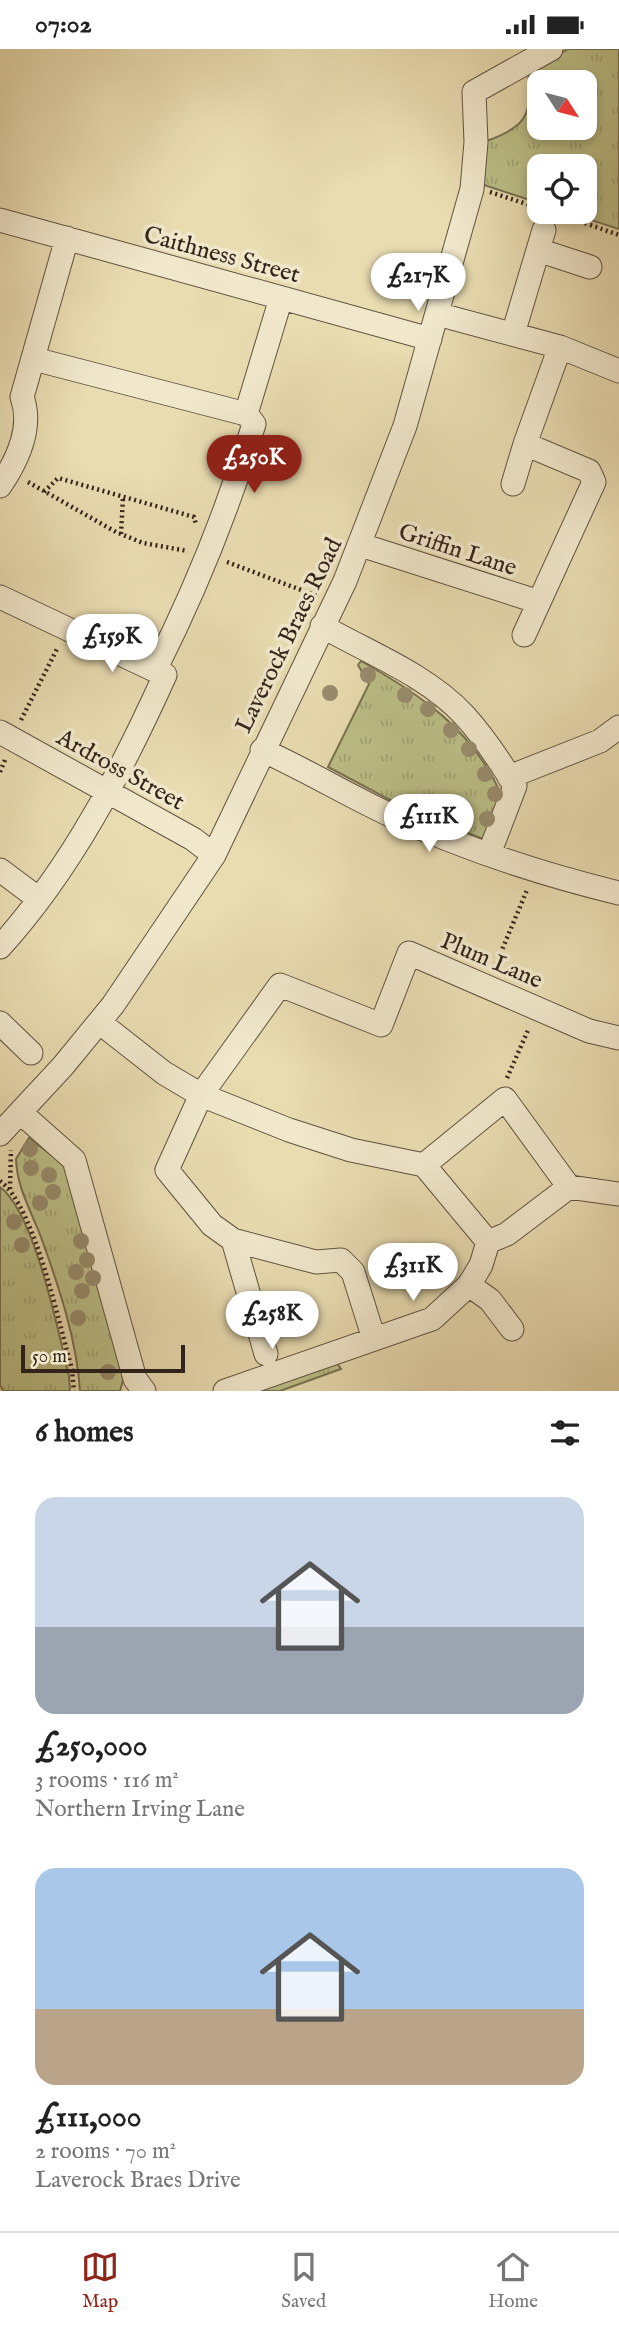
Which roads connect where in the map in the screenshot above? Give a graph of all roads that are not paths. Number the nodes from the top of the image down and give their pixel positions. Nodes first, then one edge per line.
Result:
1 (551, 49) edge
2 (0, 220) edge
3 (543, 225) edge
4 (67, 238) junction
5 (590, 267) dead end
6 (281, 298) junction
7 (436, 314) junction
8 (513, 334) junction
9 (430, 339) junction
10 (560, 347) junction
11 (34, 359) junction
12 (619, 371) edge
13 (246, 414) junction
14 (525, 444) junction
15 (5, 479) edge
16 (513, 484) dead end
17 (362, 545) junction
18 (0, 597) edge
19 (539, 603) junction
20 (322, 626) junction
21 (524, 635) dead end
22 (155, 670) junction
23 (619, 727) edge
24 (6, 735) edge
25 (262, 750) junction
26 (509, 777) junction
27 (106, 790) junction
28 (489, 854) junction
29 (214, 855) junction
30 (0, 870) edge
31 (619, 893) edge
32 (39, 899) junction
33 (0, 947) edge
34 (99, 1022) junction
35 (0, 1023) edge
36 (619, 1038) edge
37 (32, 1053) dead end
38 (201, 1095) junction
39 (10, 1124) edge
40 (424, 1165) junction
41 (569, 1187) junction
42 (619, 1194) edge
43 (233, 1240) junction
44 (488, 1242) junction
45 (469, 1285) junction
46 (512, 1329) dead end
47 (374, 1339) junction
48 (266, 1354) dead end
49 (145, 1391) edge
50 (225, 1391) edge

1 - 7 street, Laverock Braes Road
2 - 4 street, Caithness Street
3 - 5 street
3 - 8 street
4 - 6 street, Caithness Street
4 - 11 street
6 - 9 street, Caithness Street
6 - 13 street
7 - 8 street
7 - 9 street, Laverock Braes Road
8 - 10 street
9 - 17 street, Laverock Braes Road
10 - 12 street
10 - 14 street
11 - 13 street
11 - 15 street
13 - 22 street
14 - 16 street
14 - 19 street, Griffin Lane
17 - 19 street, Griffin Lane
17 - 20 street, Laverock Braes Road
18 - 22 street
19 - 21 street, Griffin Lane
20 - 25 street, Laverock Braes Road
20 - 26 street
22 - 27 street
23 - 26 street
24 - 27 street, Ardross Street
25 - 28 street
25 - 29 street, Laverock Braes Road
26 - 28 street
27 - 29 street, Ardross Street
27 - 32 street
28 - 31 street
29 - 34 street, Laverock Braes Road
30 - 32 street
32 - 33 street
34 - 38 street
34 - 39 street, Laverock Braes Road
35 - 37 street
36 - 38 street, Plum Lane
38 - 40 street
38 - 43 street
39 - 49 street
40 - 41 street
40 - 44 street
41 - 42 street
41 - 44 street
43 - 47 street
43 - 48 street
44 - 45 street
45 - 46 street
45 - 47 street
47 - 50 street

